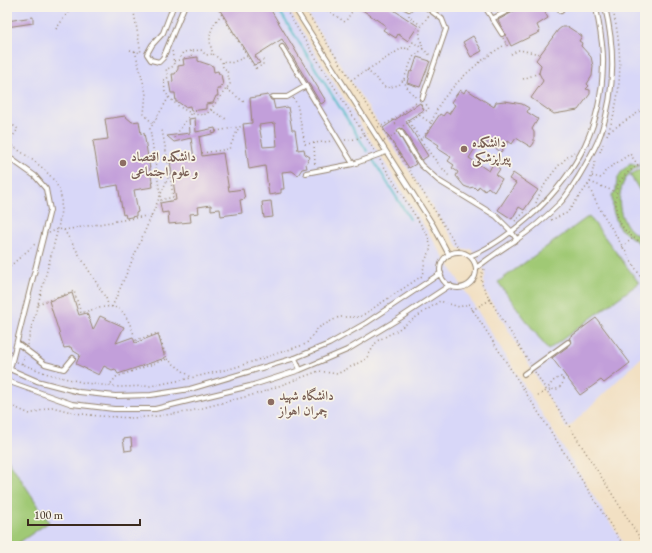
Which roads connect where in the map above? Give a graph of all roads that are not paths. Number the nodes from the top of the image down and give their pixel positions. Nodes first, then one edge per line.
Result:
1 (173, 7) edge
2 (184, 7) edge
3 (294, 7) edge
4 (426, 7) edge
5 (485, 7) edge
6 (515, 7) edge
7 (596, 7) edge
8 (605, 7) edge
9 (492, 19) junction
10 (502, 34) road end
11 (282, 47) dead end
12 (306, 86) junction
13 (273, 97) dead end
14 (422, 99) road end
15 (400, 131) road end
16 (386, 152) junction
17 (7, 156) edge
18 (353, 164) junction
19 (306, 173) dead end
20 (511, 231) junction
21 (517, 240) junction
22 (448, 255) junction
23 (470, 256) junction
24 (476, 268) junction
25 (441, 273) junction
26 (450, 285) junction
27 (568, 342) dead end
28 (17, 343) junction
29 (73, 358) dead end
30 (295, 358) junction
31 (9, 369) edge
32 (300, 370) junction
33 (524, 374) dead end
34 (7, 381) edge

1 - 2 lane
3 - 16 lane
4 - 14 lane
5 - 9 lane
6 - 9 lane
7 - 20 lane
8 - 21 lane
9 - 10 lane
11 - 12 lane
12 - 13 lane
12 - 18 lane
15 - 20 lane
16 - 18 lane
16 - 22 lane
17 - 28 lane
18 - 19 lane
20 - 21 lane
20 - 23 lane
21 - 24 lane
22 - 23 lane
22 - 25 lane
23 - 24 lane
24 - 26 lane
25 - 26 lane
25 - 30 lane
26 - 32 lane
27 - 33 lane
28 - 29 lane
28 - 31 lane
30 - 31 lane
30 - 32 lane
32 - 34 lane

